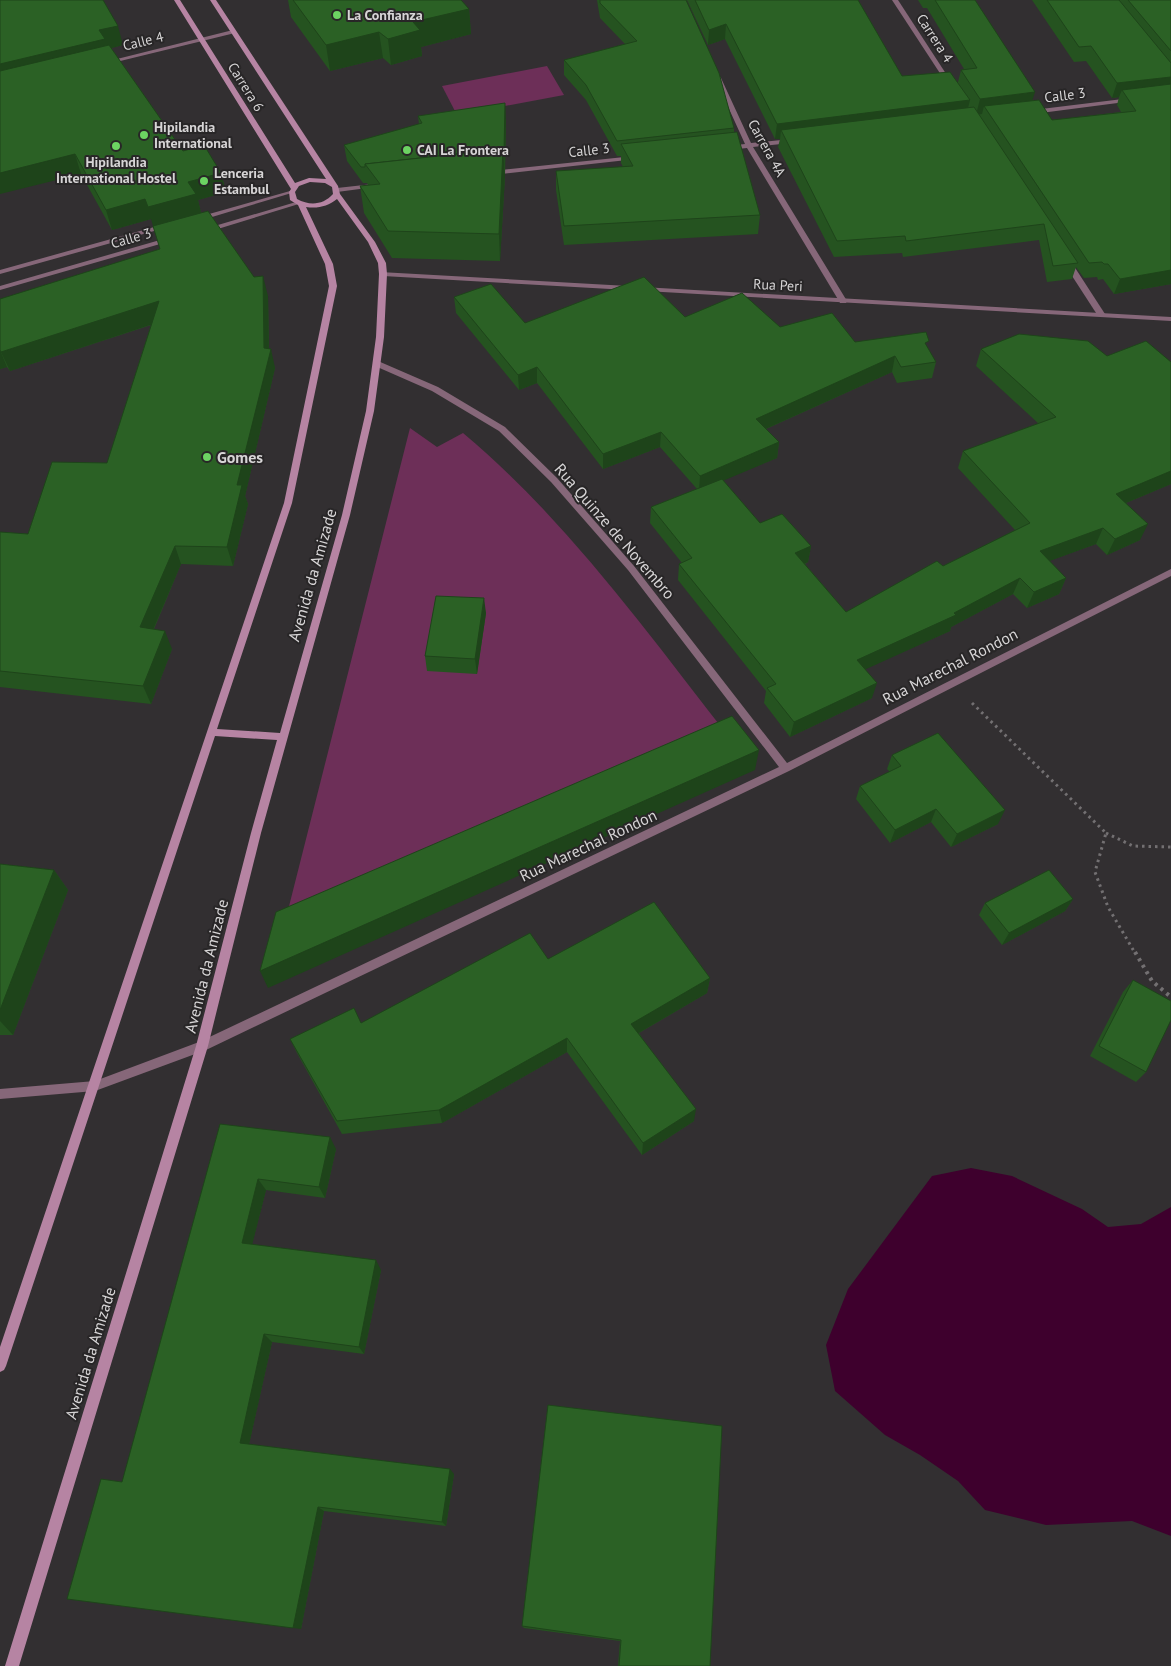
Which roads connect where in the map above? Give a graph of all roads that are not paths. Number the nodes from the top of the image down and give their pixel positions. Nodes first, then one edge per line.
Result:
1 (176, 0) edge
2 (213, 0) edge
3 (895, 0) edge
4 (233, 32) junction
5 (202, 39) junction
6 (96, 65) edge
7 (714, 68) edge
8 (952, 88) edge
9 (1141, 98) edge
10 (1022, 113) edge
11 (798, 140) edge
12 (749, 146) junction
13 (720, 149) edge
14 (641, 157) edge
15 (484, 174) edge
16 (386, 185) edge
17 (335, 189) junction
18 (293, 190) junction
19 (300, 204) junction
20 (188, 220) edge
21 (179, 223) edge
22 (196, 232) edge
23 (177, 238) edge
24 (1064, 258) edge
25 (383, 269) junction
26 (0, 272) edge
27 (0, 288) edge
28 (842, 301) junction
29 (1101, 314) junction
30 (1171, 319) edge
31 (378, 364) junction
32 (1171, 572) edge
33 (212, 732) junction
34 (283, 737) junction
35 (786, 768) junction
36 (202, 1046) junction
37 (96, 1086) junction
38 (0, 1094) edge
39 (0, 1366) edge
40 (12, 1666) edge

1 - 5 main road, Carrera 6
2 - 4 main road, Carrera 6
3 - 8 street, Carrera 4
4 - 5 street, Calle 4
4 - 17 main road, Carrera 6
5 - 6 street, Calle 4
5 - 18 main road, Carrera 6
7 - 12 street, Carrera 4A
9 - 10 street, Calle 3
11 - 12 street
12 - 13 street
12 - 28 street, Carrera 4A
14 - 15 street, Calle 3
16 - 17 street
17 - 18 main road
17 - 19 main road
17 - 25 main road, Carrera 6
18 - 19 main road, Carrera 6
18 - 20 street
19 - 22 street
19 - 33 main road
21 - 26 street, Calle 3
23 - 27 street, Calle 3
24 - 29 street
25 - 28 street, Rua Peri
25 - 31 main road, Avenida da Amizade
28 - 29 street, Rua Peri
29 - 30 street, Rua Peri
31 - 34 main road, Avenida da Amizade
31 - 35 street, Rua Quinze de Novembro
32 - 35 street, Rua Marechal Rondon
33 - 34 main road
33 - 37 main road
34 - 36 main road, Avenida da Amizade
35 - 36 street, Rua Marechal Rondon
36 - 37 street, Rua Marechal Rondon
36 - 40 main road, Avenida da Amizade
37 - 38 street, Rua Marechal Rondon
37 - 39 main road

